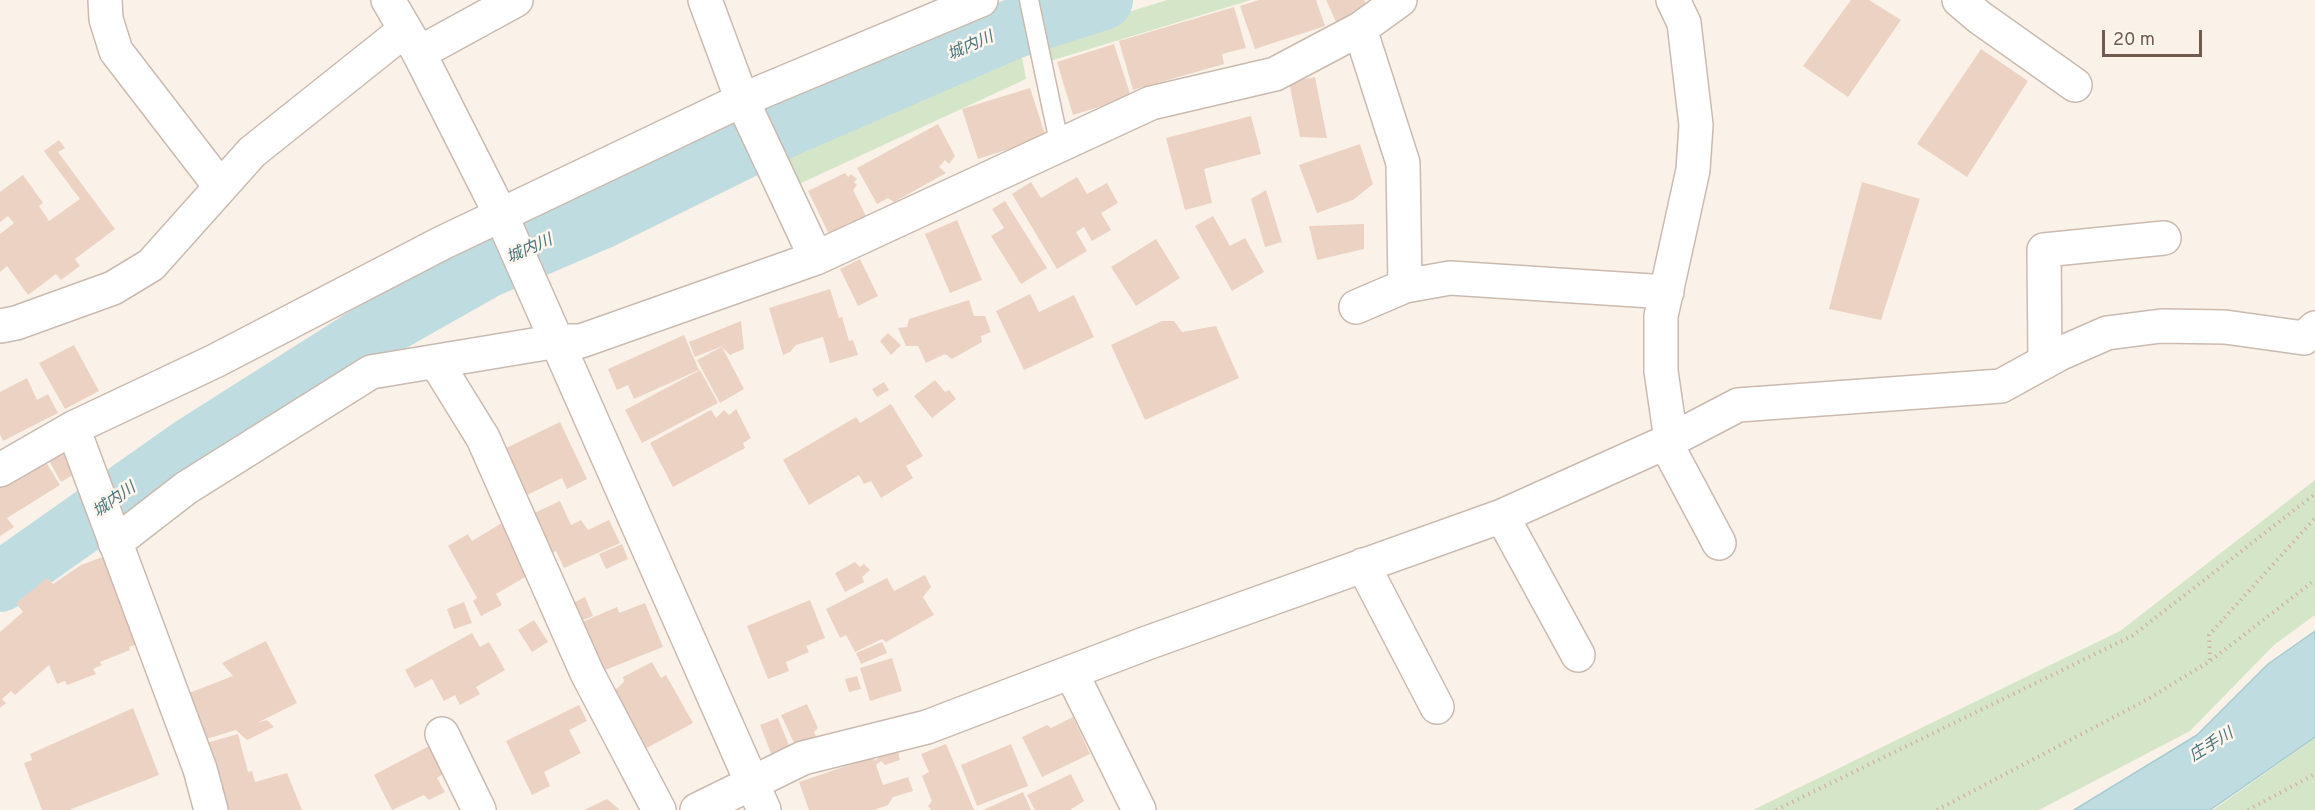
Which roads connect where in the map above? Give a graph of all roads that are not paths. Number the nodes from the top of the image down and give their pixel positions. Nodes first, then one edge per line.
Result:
1 (105, 0) edge
2 (388, 0) edge
3 (516, 0) edge
4 (705, 0) edge
5 (981, 0) edge
6 (1029, 0) edge
7 (1400, 0) edge
8 (1673, 0) edge
9 (1959, 0) edge
10 (1360, 29) junction
11 (412, 42) junction
12 (2075, 86) dead end
13 (742, 100) junction
14 (1060, 147) junction
15 (220, 186) junction
16 (501, 215) junction
17 (2164, 238) dead end
18 (816, 258) junction
19 (1405, 286) junction
20 (1666, 292) junction
21 (1356, 307) dead end
22 (0, 326) edge
23 (2315, 328) edge
24 (2268, 333) junction
25 (558, 341) junction
26 (436, 362) junction
27 (2045, 362) junction
28 (2315, 364) edge
29 (73, 428) junction
30 (1671, 440) junction
31 (0, 470) edge
32 (1502, 516) junction
33 (114, 537) junction
34 (1719, 543) dead end
35 (1363, 566) junction
36 (1578, 655) dead end
37 (1071, 672) junction
38 (1437, 707) dead end
39 (442, 734) dead end
40 (758, 796) edge
41 (211, 810) edge
42 (479, 810) edge
43 (658, 810) edge
44 (697, 810) edge
45 (1139, 810) edge

1 - 15 street
2 - 11 street
3 - 11 street
4 - 13 street
5 - 13 street
6 - 14 lane
7 - 10 street
8 - 20 street
9 - 12 street
10 - 14 street
10 - 19 street
11 - 15 street
11 - 16 street
13 - 16 street
13 - 18 street
14 - 18 street
15 - 22 street
16 - 25 street
16 - 29 street
17 - 27 street
18 - 25 street
19 - 20 street
19 - 21 street
20 - 30 street
23 - 24 street
24 - 27 street
24 - 28 street
25 - 26 street
25 - 40 street
26 - 33 street
26 - 43 street
27 - 30 street
29 - 31 street
29 - 33 street
30 - 32 street
30 - 34 street
32 - 35 street
32 - 36 street
33 - 41 street
35 - 37 street
35 - 38 street
37 - 40 street
37 - 45 street
39 - 42 street
40 - 44 street

